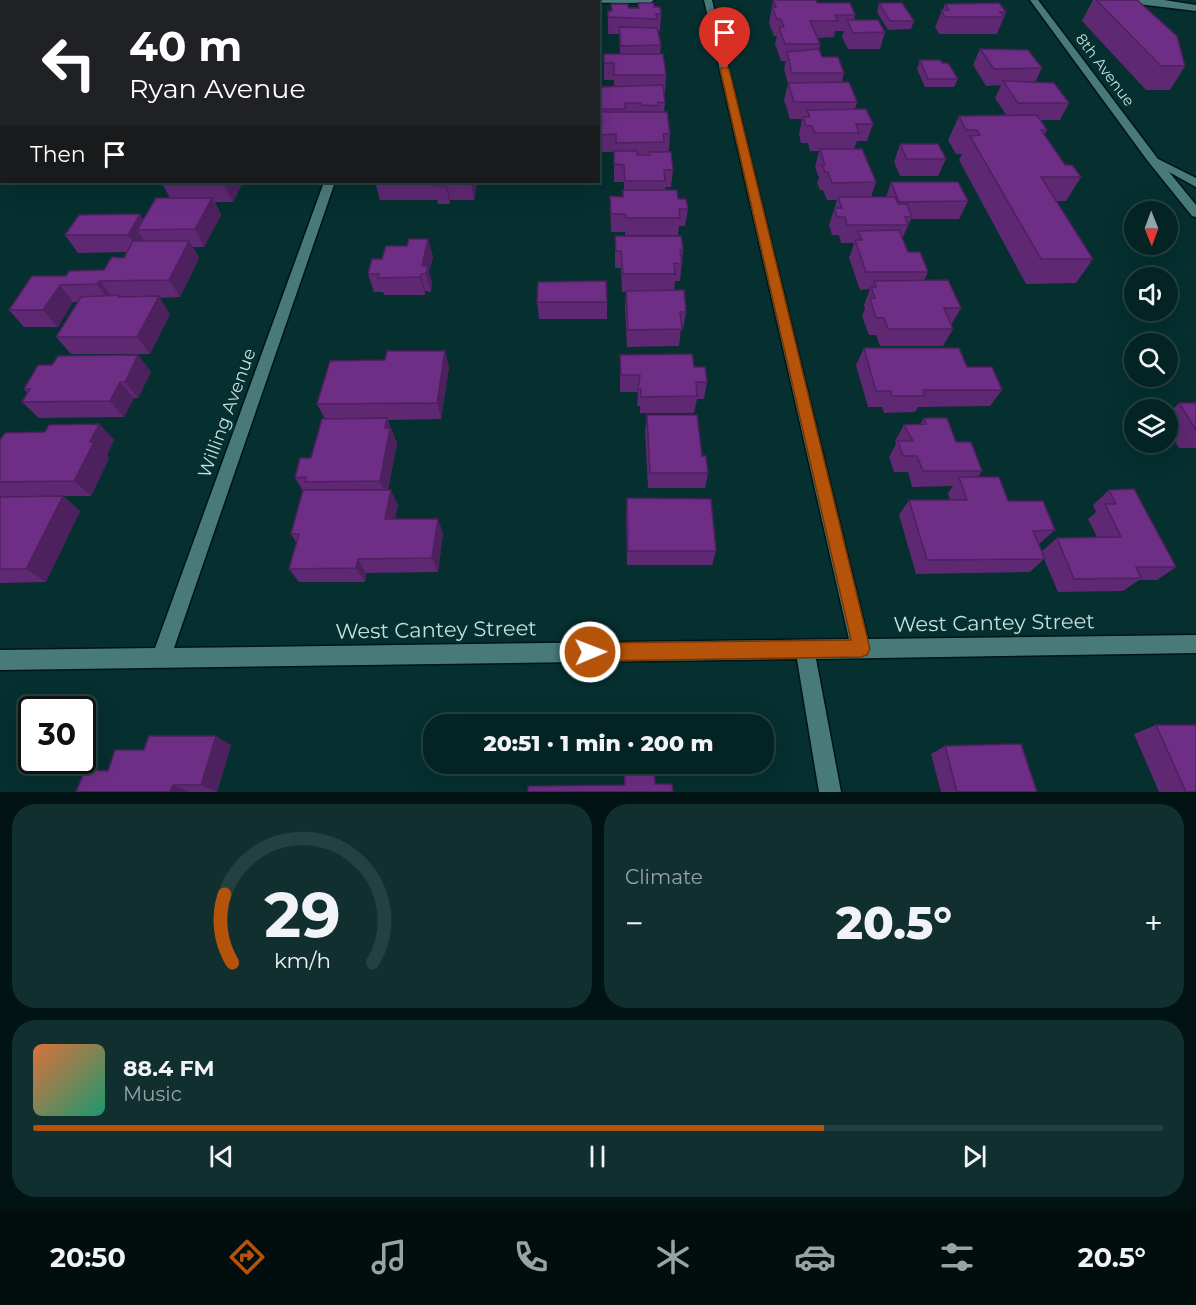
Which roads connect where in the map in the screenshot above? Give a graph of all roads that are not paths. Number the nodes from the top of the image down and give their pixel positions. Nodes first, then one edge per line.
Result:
1 (650, 0) edge
2 (708, 0) edge
3 (1034, 0) edge
4 (1130, 0) edge
5 (600, 1) edge
6 (1196, 8) edge
7 (1151, 158) junction
8 (329, 183) edge
9 (1196, 183) edge
10 (1196, 213) edge
11 (1196, 644) edge
12 (861, 649) junction
13 (805, 650) junction
14 (161, 657) junction
15 (0, 660) edge
16 (830, 792) edge

1 - 5 street
2 - 12 street
3 - 7 street, 8th Avenue
4 - 6 street
7 - 9 street, 8th Avenue
7 - 10 street, 8th Avenue
8 - 14 street, Willing Avenue
11 - 12 street, West Cantey Street
12 - 13 street, West Cantey Street
13 - 14 street, West Cantey Street
13 - 16 street
14 - 15 street, West Cantey Street

